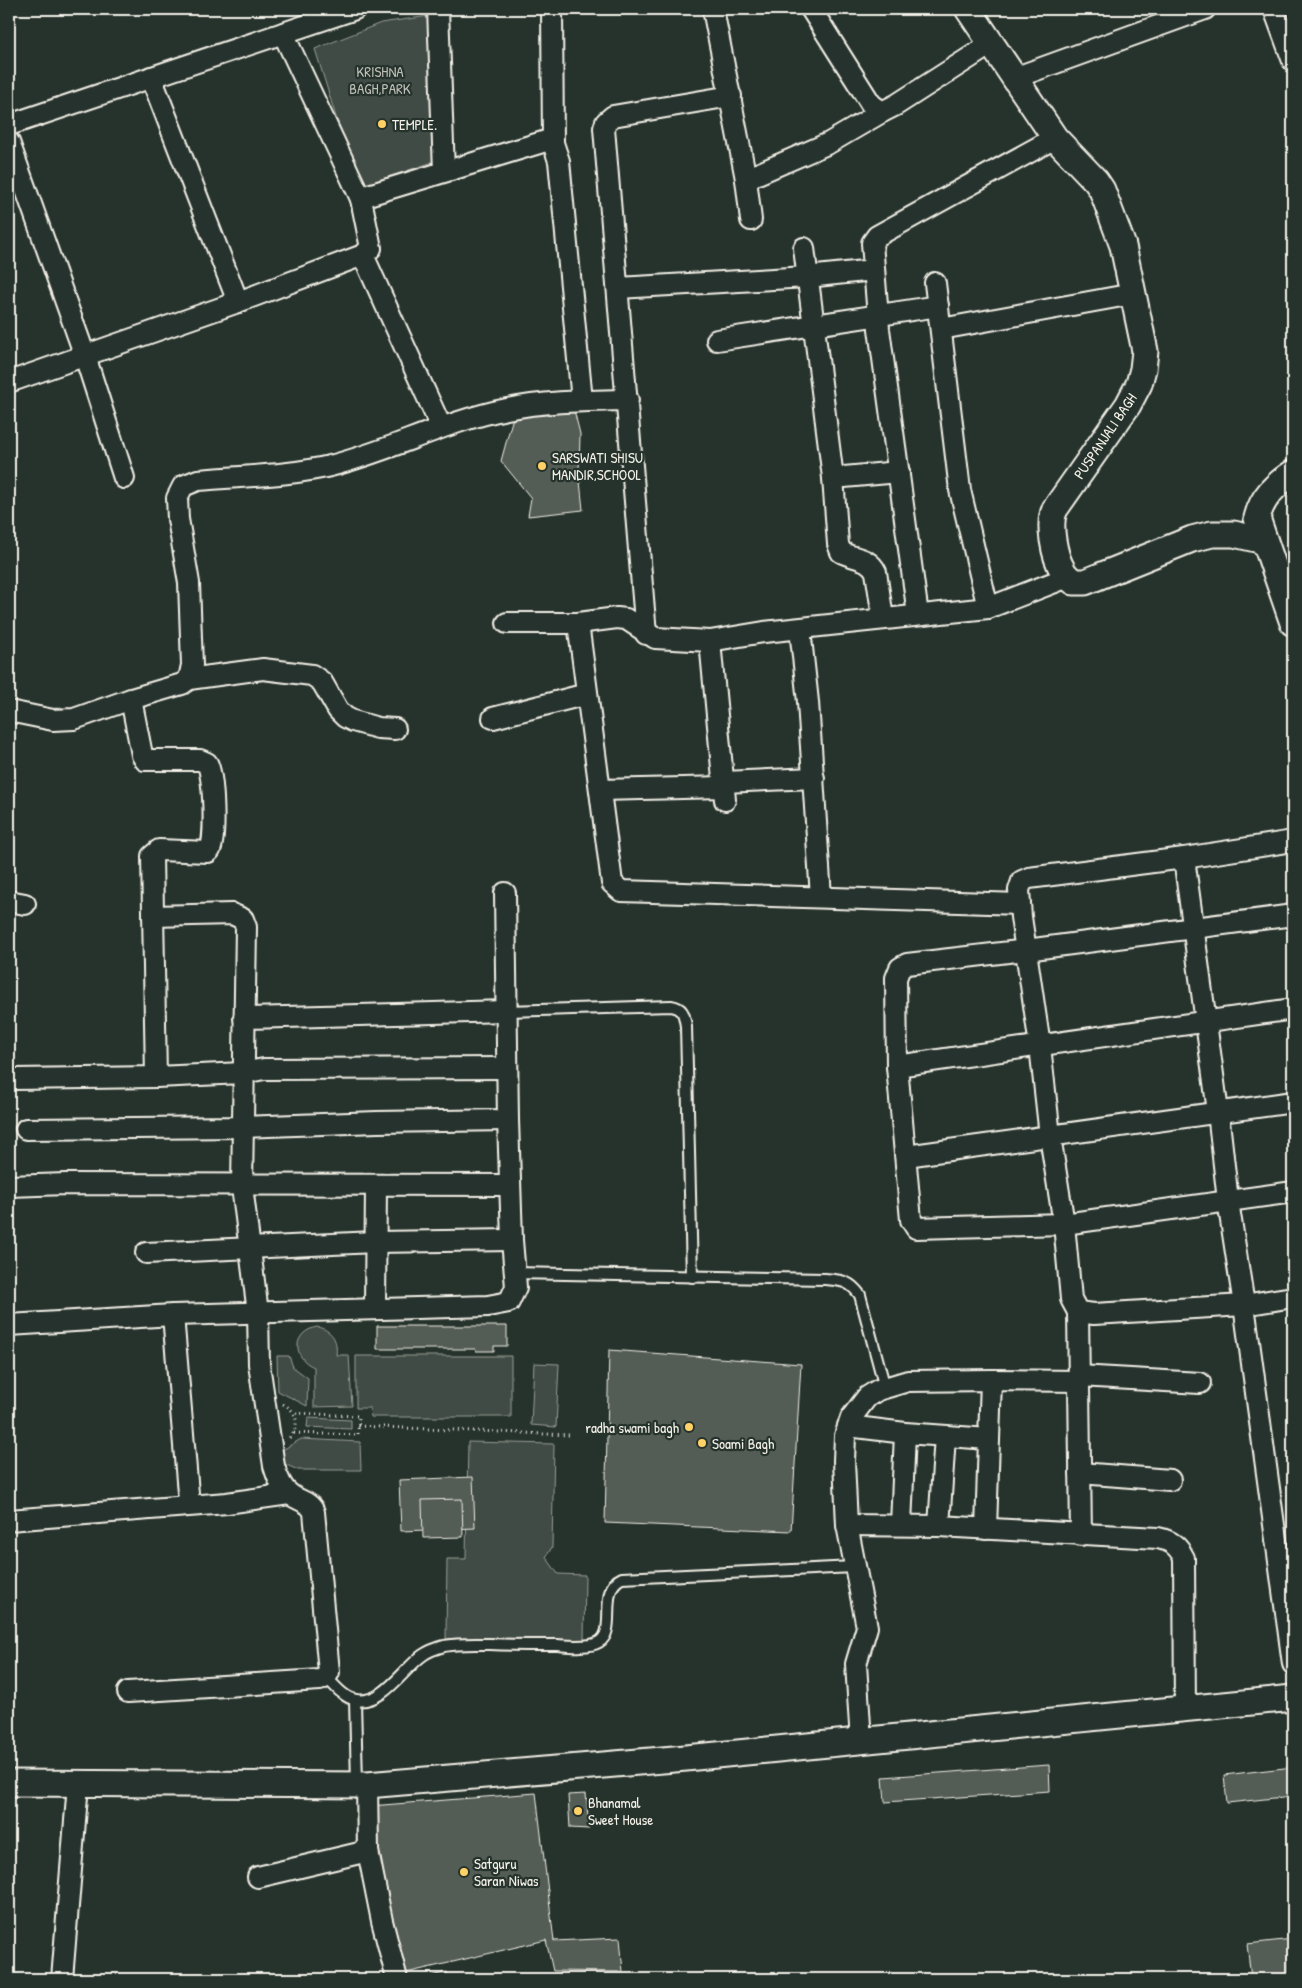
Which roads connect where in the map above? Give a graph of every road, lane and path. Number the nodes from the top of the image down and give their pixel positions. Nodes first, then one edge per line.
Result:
1 (355, 9) edge
2 (438, 9) edge
3 (552, 9) edge
4 (714, 9) edge
5 (811, 9) edge
6 (968, 9) edge
7 (1205, 9) edge
8 (1274, 9) edge
9 (283, 33) junction
10 (991, 44) junction
11 (1293, 61) edge
12 (151, 77) junction
13 (1014, 78) junction
14 (731, 96) junction
15 (882, 112) junction
16 (9, 125) edge
17 (1054, 138) junction
18 (9, 142) edge
19 (553, 143) junction
20 (444, 172) junction
21 (746, 180) junction
22 (361, 199) junction
23 (751, 220) dead end
24 (804, 248) dead end
25 (363, 256) junction
26 (874, 270) junction
27 (807, 277) junction
28 (936, 283) dead end
29 (618, 288) junction
30 (1133, 294) junction
31 (238, 302) junction
32 (938, 306) junction
33 (878, 315) junction
34 (815, 326) junction
35 (941, 329) junction
36 (717, 340) dead end
37 (86, 356) junction
38 (9, 382) edge
39 (628, 400) junction
40 (582, 401) junction
41 (442, 427) junction
42 (899, 472) junction
43 (1293, 473) edge
44 (124, 478) dead end
45 (833, 478) junction
46 (1264, 541) junction
47 (1068, 577) junction
48 (988, 608) junction
49 (918, 615) junction
50 (883, 618) junction
51 (578, 622) junction
52 (507, 623) dead end
53 (1293, 623) edge
54 (800, 629) junction
55 (646, 634) junction
56 (710, 641) junction
57 (189, 679) junction
58 (587, 694) junction
59 (131, 699) junction
60 (9, 711) edge
61 (492, 718) dead end
62 (395, 729) dead end
63 (814, 778) junction
64 (600, 790) junction
65 (724, 790) junction
66 (1293, 841) edge
67 (1184, 858) junction
68 (505, 893) dead end
69 (821, 897) junction
70 (1020, 904) junction
71 (1293, 915) edge
72 (153, 916) junction
73 (1194, 928) junction
74 (1026, 950) junction
75 (1293, 1009) edge
76 (507, 1011) junction
77 (244, 1018) junction
78 (1207, 1022) junction
79 (1040, 1046) junction
80 (897, 1066) junction
81 (507, 1068) junction
82 (243, 1073) junction
83 (156, 1077) junction
84 (14, 1079) dead end
85 (1293, 1102) edge
86 (1218, 1112) junction
87 (508, 1120) junction
88 (243, 1127) junction
89 (26, 1129) dead end
90 (1050, 1136) junction
91 (906, 1156) junction
92 (510, 1185) junction
93 (9, 1186) edge
94 (242, 1186) junction
95 (376, 1186) junction
96 (1293, 1192) edge
97 (1228, 1201) junction
98 (1064, 1224) junction
99 (512, 1240) junction
100 (375, 1242) junction
101 (250, 1248) junction
102 (146, 1253) dead end
103 (514, 1273) junction
104 (692, 1277) junction
105 (1293, 1297) edge
106 (1244, 1305) junction
107 (375, 1308) junction
108 (1078, 1312) junction
109 (258, 1313) junction
110 (173, 1315) junction
111 (9, 1325) edge
112 (1079, 1378) junction
113 (991, 1380) junction
114 (1200, 1383) dead end
115 (885, 1388) junction
116 (294, 1413) dead end
117 (358, 1426) junction
118 (848, 1426) junction
119 (294, 1433) dead end
120 (905, 1433) junction
121 (569, 1435) dead end
122 (946, 1436) junction
123 (989, 1439) junction
124 (1080, 1473) junction
125 (1170, 1480) dead end
126 (289, 1494) junction
127 (189, 1505) junction
128 (9, 1520) edge
129 (847, 1525) junction
130 (901, 1525) junction
131 (939, 1526) junction
132 (986, 1529) junction
133 (1081, 1535) junction
134 (854, 1567) junction
135 (1293, 1664) edge
136 (326, 1678) junction
137 (128, 1692) dead end
138 (1293, 1698) edge
139 (355, 1700) junction
140 (1186, 1710) junction
141 (860, 1741) junction
142 (9, 1783) edge
143 (78, 1784) junction
144 (362, 1785) junction
145 (368, 1851) junction
146 (258, 1877) dead end
147 (62, 1979) edge
148 (397, 1979) edge

1 - 9 street
2 - 20 street
3 - 19 street
4 - 14 street
5 - 15 street
6 - 10 street, PUSPANJALI BAGH
7 - 13 street
8 - 11 street
9 - 12 street
9 - 22 street
10 - 13 street, PUSPANJALI BAGH
10 - 15 street
12 - 16 street
12 - 31 street
13 - 17 street, PUSPANJALI BAGH
14 - 21 street
14 - 29 street
15 - 21 street
17 - 26 street
17 - 30 street, PUSPANJALI BAGH
18 - 37 street
19 - 20 street
19 - 40 street
20 - 22 street
21 - 23 street
22 - 25 street
24 - 27 street
25 - 31 street
25 - 41 street
26 - 27 street
26 - 33 street
27 - 29 street
27 - 34 street
28 - 32 street
29 - 39 street
30 - 35 street
30 - 47 street, PUSPANJALI BAGH
31 - 37 street
32 - 33 street
32 - 35 street
33 - 34 street
33 - 42 street
34 - 36 street
34 - 45 street
35 - 48 street
37 - 38 street
37 - 44 street
39 - 40 street
39 - 55 street
40 - 41 street
41 - 57 street
42 - 45 street
42 - 49 street
43 - 46 street
45 - 50 street
46 - 47 street
46 - 53 street
47 - 48 street
48 - 49 street
49 - 50 street
50 - 54 street
51 - 52 street
51 - 55 street
51 - 58 street
54 - 56 street
54 - 63 street
55 - 56 street
56 - 65 street
57 - 59 street
57 - 62 street
58 - 61 street
58 - 64 street
59 - 60 street
59 - 72 street
63 - 65 street
63 - 69 street
64 - 65 street
64 - 69 street
66 - 67 street
67 - 70 street
67 - 73 street
68 - 76 street
69 - 70 street
70 - 74 street
71 - 73 street
72 - 77 street
72 - 83 street
73 - 74 street
73 - 78 street
74 - 79 street
74 - 80 street
75 - 78 street
76 - 77 street
76 - 81 street
76 - 104 lane
77 - 82 street
78 - 79 street
78 - 86 street
79 - 80 street
79 - 90 street
80 - 91 street
81 - 82 street
81 - 87 street
82 - 83 street
82 - 88 street
83 - 84 street
85 - 86 street
86 - 90 street
86 - 97 street
87 - 88 street
87 - 92 street
88 - 89 street
88 - 94 street
90 - 91 street
90 - 98 street
91 - 98 street
92 - 95 street
92 - 99 street
93 - 94 street
94 - 95 street
94 - 101 street
95 - 100 street
96 - 97 street
97 - 98 street
97 - 106 street
98 - 108 street
99 - 100 street
99 - 103 street
100 - 101 street
100 - 107 street
101 - 102 street
101 - 109 street
103 - 104 lane
103 - 107 street
104 - 115 lane
105 - 106 street
106 - 108 street
106 - 135 street
107 - 109 street
108 - 112 street
109 - 110 street
109 - 126 street
110 - 111 street
110 - 127 street
112 - 113 street
112 - 114 street
112 - 124 street
113 - 115 street
113 - 123 street
115 - 118 street
116 - 117 path
117 - 119 path
117 - 121 path
118 - 120 street
118 - 129 street
120 - 122 street
120 - 130 street
122 - 123 street
122 - 131 street
123 - 132 street
124 - 125 street
124 - 133 street
126 - 127 street
126 - 136 street
127 - 128 street
129 - 130 street
129 - 134 street
130 - 131 street
131 - 132 street
132 - 133 street
133 - 140 street
134 - 139 lane
134 - 141 street
136 - 137 street
136 - 139 lane
138 - 140 street
139 - 144 lane
140 - 141 street
141 - 144 street
142 - 143 street
143 - 144 street
143 - 147 street
144 - 145 street
145 - 146 street
145 - 148 street

